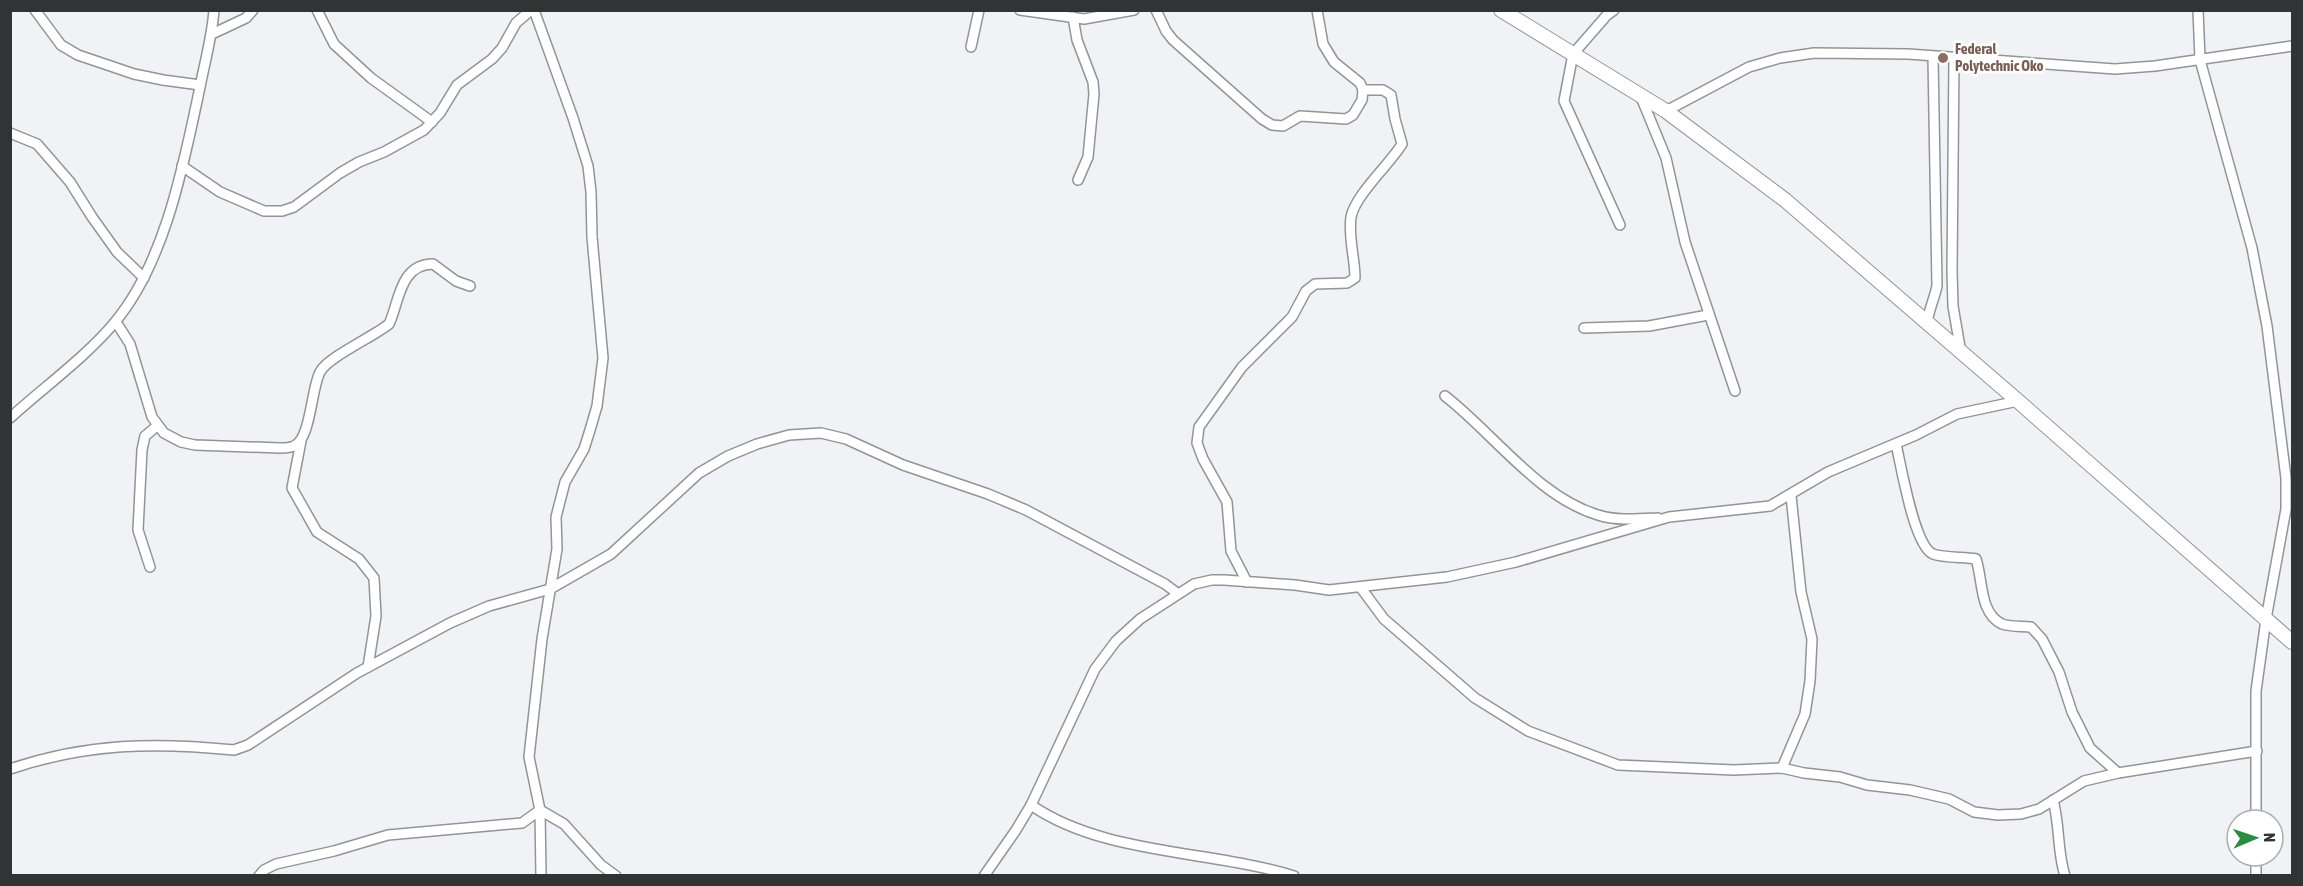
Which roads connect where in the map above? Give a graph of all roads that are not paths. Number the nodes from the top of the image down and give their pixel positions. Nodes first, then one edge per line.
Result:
1 (35, 10) edge
2 (214, 10) edge
3 (253, 10) edge
4 (317, 10) edge
5 (532, 10) edge
6 (979, 10) edge
7 (1020, 10) edge
8 (1134, 10) edge
9 (1156, 10) edge
10 (1317, 10) edge
11 (1501, 10) edge
12 (1614, 10) edge
13 (2198, 10) edge
14 (1079, 15) edge
15 (213, 34) junction
16 (2292, 46) edge
17 (972, 47) dead end
18 (1573, 54) junction
19 (1933, 57) junction
20 (1954, 59) junction
21 (2200, 60) junction
22 (200, 85) junction
23 (1364, 90) junction
24 (1641, 94) junction
25 (1666, 111) junction
26 (432, 122) junction
27 (10, 133) edge
28 (1936, 165) junction
29 (1953, 165) junction
30 (182, 166) junction
31 (1078, 180) dead end
32 (1938, 219) junction
33 (1952, 219) junction
34 (1620, 225) dead end
35 (144, 278) junction
36 (470, 286) dead end
37 (1708, 315) junction
38 (116, 322) junction
39 (1927, 323) junction
40 (1584, 328) dead end
41 (1961, 353) junction
42 (1735, 391) dead end
43 (1445, 396) dead end
44 (2018, 400) junction
45 (10, 418) edge
46 (157, 426) junction
47 (301, 441) junction
48 (1896, 444) junction
49 (1791, 495) junction
50 (1670, 518) junction
51 (150, 567) dead end
52 (1247, 582) junction
53 (1361, 588) junction
54 (550, 589) junction
55 (1177, 593) junction
56 (2266, 619) junction
57 (2292, 642) edge
58 (368, 667) junction
59 (2257, 752) junction
60 (1782, 768) junction
61 (10, 769) edge
62 (2118, 773) junction
63 (2053, 800) junction
64 (1031, 805) junction
65 (2256, 808) edge
66 (540, 810) junction
67 (259, 876) edge
68 (541, 876) edge
69 (616, 876) edge
70 (984, 876) edge
71 (1294, 876) edge
72 (2065, 876) edge

1 - 22 street
2 - 15 street
3 - 15 street
4 - 26 street
5 - 26 street
5 - 54 street
6 - 17 street
7 - 14 street
8 - 14 street
9 - 23 street
10 - 23 street
11 - 18 main road
12 - 18 street
13 - 21 street
14 - 31 street
15 - 22 street
16 - 21 street
18 - 24 main road
18 - 34 street
19 - 20 street
19 - 25 street
19 - 28 street
20 - 21 street
20 - 29 street
21 - 56 street
22 - 30 street
23 - 52 street
24 - 25 main road
24 - 37 street
25 - 39 main road
26 - 30 street
27 - 35 street
28 - 29 street
28 - 32 street
29 - 33 street
30 - 35 street
32 - 33 street
32 - 39 street
33 - 41 street
35 - 38 street
36 - 47 street
37 - 40 street
37 - 42 street
38 - 45 street
38 - 46 street
39 - 41 main road
41 - 44 main road
43 - 50 street
44 - 48 street
44 - 56 main road
46 - 47 street
46 - 51 street
47 - 58 street
48 - 49 street
48 - 62 street
49 - 50 street
49 - 60 street
50 - 53 street
52 - 53 street
52 - 55 street
53 - 60 street
54 - 55 street
54 - 58 street
54 - 66 street
55 - 64 street
56 - 57 main road
56 - 59 street
58 - 61 street
59 - 62 street
59 - 65 street
60 - 63 street
62 - 63 street
63 - 72 street
64 - 70 street
64 - 71 street
66 - 67 street
66 - 68 street
66 - 69 street

